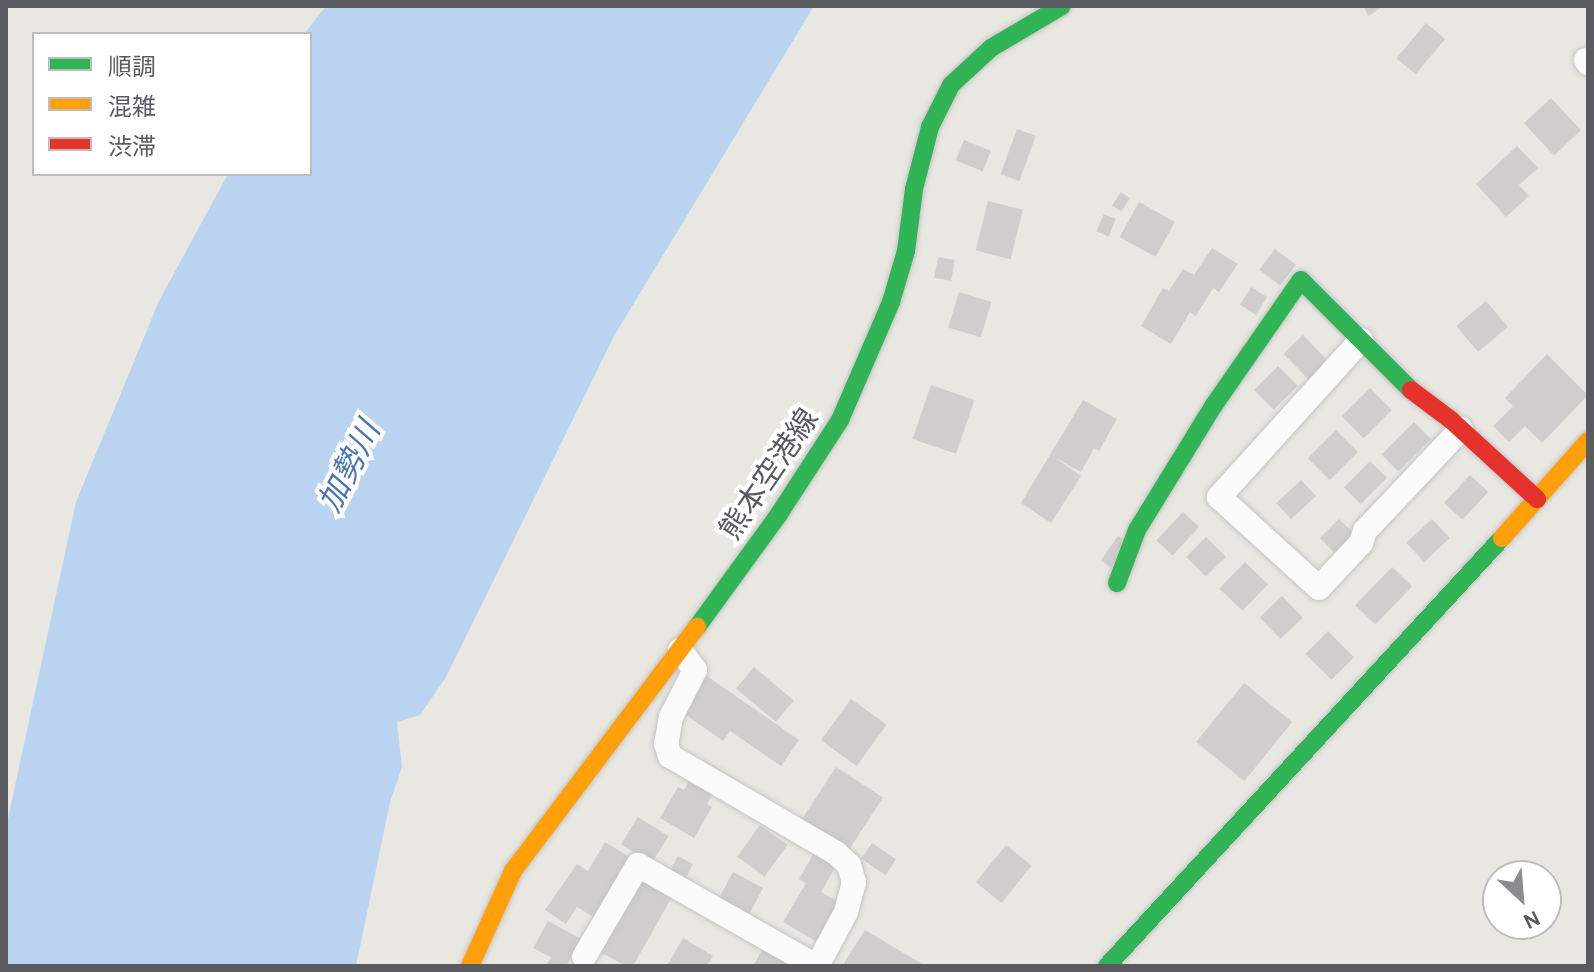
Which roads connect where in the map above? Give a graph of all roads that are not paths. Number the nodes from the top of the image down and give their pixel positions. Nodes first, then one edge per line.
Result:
1 (1062, 6) edge
2 (1361, 340) junction
3 (1461, 429) junction
4 (1588, 441) edge
5 (1537, 499) junction
6 (1117, 583) dead end
7 (680, 650) junction
8 (584, 957) dead end
9 (470, 966) edge
10 (816, 966) edge
11 (1107, 966) edge

1 - 7 street, 熊本空港線
2 - 3 street
2 - 3 street
2 - 6 street
3 - 5 street
4 - 5 street
5 - 11 street
7 - 9 street, 熊本空港線
7 - 10 street
8 - 10 street

